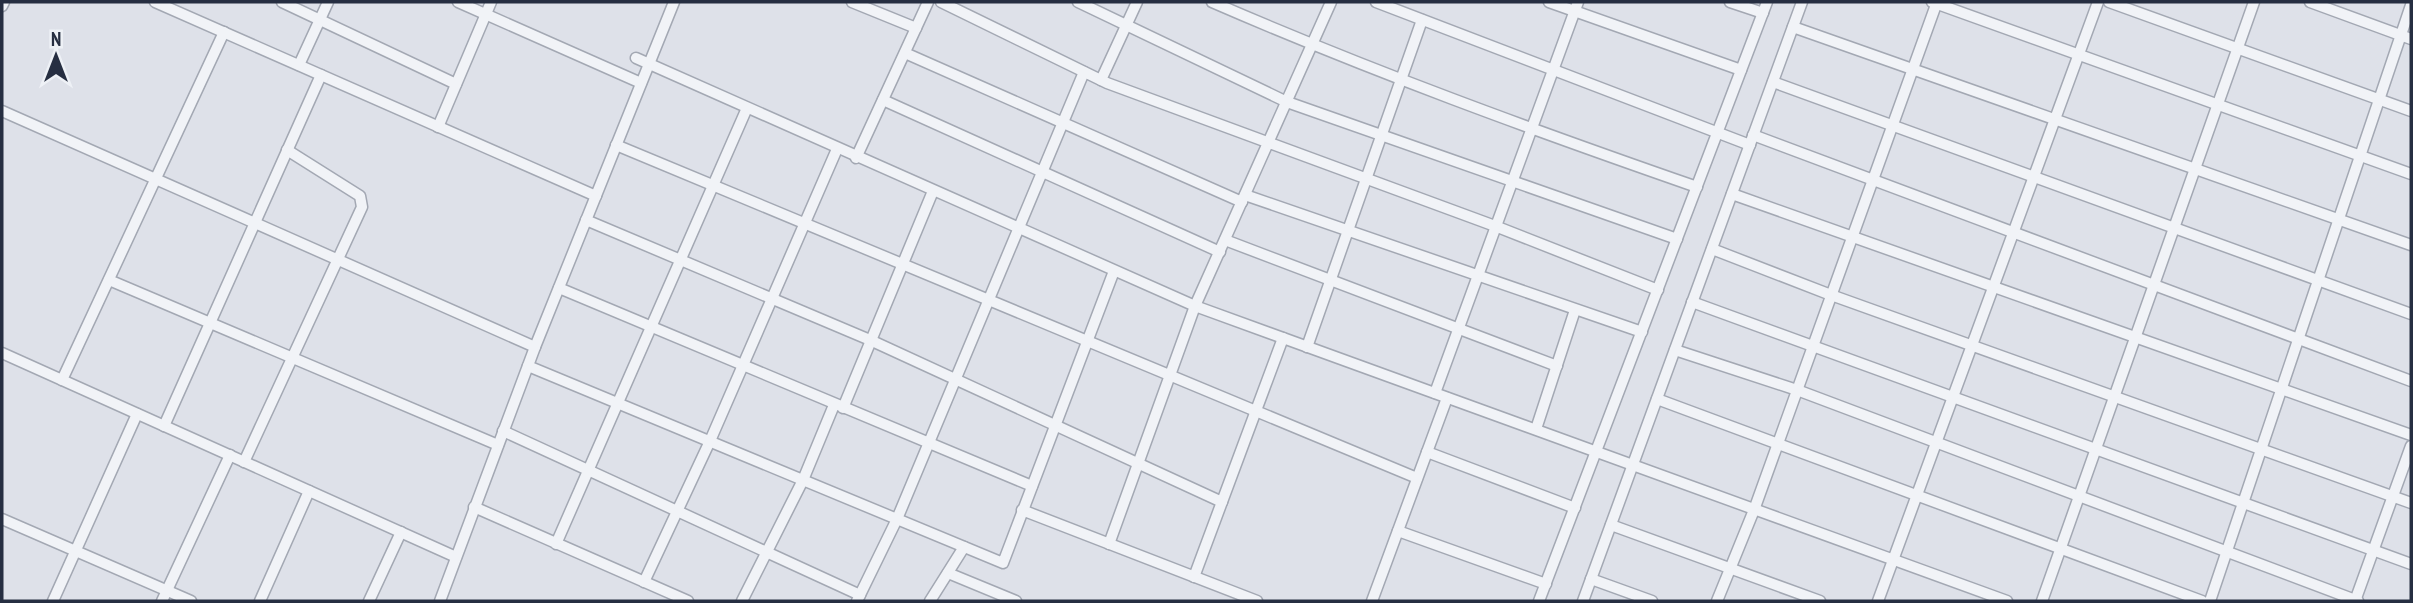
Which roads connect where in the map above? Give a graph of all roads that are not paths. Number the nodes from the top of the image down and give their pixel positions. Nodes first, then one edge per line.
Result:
1 (155, 2) edge
2 (282, 2) edge
3 (328, 2) edge
4 (458, 2) edge
5 (491, 2) edge
6 (674, 2) edge
7 (852, 2) edge
8 (928, 2) edge
9 (941, 2) edge
10 (1078, 2) edge
11 (1137, 2) edge
12 (1212, 2) edge
13 (1331, 2) edge
14 (1376, 2) edge
15 (1549, 2) edge
16 (1730, 2) edge
17 (1767, 2) edge
18 (1802, 2) edge
19 (1935, 2) edge
20 (2098, 2) edge
21 (2109, 2) edge
22 (2254, 2) edge
23 (2310, 2) edge
24 (173, 5) edge
25 (1396, 5) edge
26 (2411, 5) edge
27 (1576, 6) edge
28 (1763, 13) junction
29 (486, 14) junction
30 (320, 20) junction
31 (1422, 20) junction
32 (1126, 25) junction
33 (1793, 27) junction
34 (916, 28) junction
35 (224, 32) junction
36 (2406, 37) edge
37 (1311, 45) junction
38 (2238, 48) junction
39 (905, 53) junction
40 (2078, 55) junction
41 (636, 58) dead end
42 (649, 64) junction
43 (299, 65) junction
44 (1913, 67) junction
45 (1553, 70) junction
46 (1741, 70) junction
47 (1084, 72) junction
48 (321, 75) junction
49 (1101, 80) junction
50 (1401, 80) junction
51 (1773, 82) junction
52 (641, 83) junction
53 (456, 84) junction
54 (2379, 99) junction
55 (883, 100) junction
56 (1287, 102) junction
57 (2217, 104) junction
58 (747, 108) junction
59 (2, 111) edge
60 (2411, 111) edge
61 (2055, 118) junction
62 (1062, 123) junction
63 (1892, 125) junction
64 (438, 127) junction
65 (1531, 129) junction
66 (1382, 134) junction
67 (1717, 134) junction
68 (1751, 140) junction
69 (1268, 144) junction
70 (616, 145) junction
71 (837, 149) junction
72 (287, 150) junction
73 (2360, 156) junction
74 (856, 158) junction
75 (2195, 168) junction
76 (1042, 172) junction
77 (2411, 174) edge
78 (2034, 177) junction
79 (156, 179) junction
80 (1366, 179) junction
81 (1513, 179) junction
82 (1872, 180) junction
83 (713, 185) junction
84 (1697, 187) junction
85 (933, 191) junction
86 (1732, 194) junction
87 (596, 196) junction
88 (1244, 198) junction
89 (2339, 219) junction
90 (586, 220) junction
91 (255, 223) junction
92 (804, 223) junction
93 (1495, 226) junction
94 (2174, 228) junction
95 (1018, 229) junction
96 (1348, 231) junction
97 (2013, 233) junction
98 (1852, 236) junction
99 (1677, 239) junction
100 (1225, 240) junction
101 (2411, 246) edge
102 (1712, 249) junction
103 (1220, 252) junction
104 (339, 260) junction
105 (680, 260) junction
106 (902, 264) junction
107 (1114, 271) junction
108 (1476, 277) junction
109 (109, 280) junction
110 (1331, 280) junction
111 (2318, 280) junction
112 (2154, 285) junction
113 (1994, 287) junction
114 (559, 288) junction
115 (1658, 290) junction
116 (1831, 295) junction
117 (772, 299) junction
118 (988, 300) junction
119 (1692, 302) junction
120 (1195, 306) junction
121 (1575, 310) junction
122 (2411, 314) edge
123 (210, 323) junction
124 (651, 327) junction
125 (1458, 327) junction
126 (1642, 332) junction
127 (2135, 337) junction
128 (1283, 338) junction
129 (2298, 339) junction
130 (870, 340) junction
131 (1087, 341) junction
132 (1972, 345) junction
133 (535, 346) junction
134 (1307, 347) junction
135 (1813, 347) junction
136 (1675, 350) junction
137 (2, 354) edge
138 (293, 358) junction
139 (528, 366) junction
140 (743, 366) junction
141 (1557, 366) junction
142 (1170, 375) junction
143 (956, 379) junction
144 (62, 380) junction
145 (2411, 381) edge
146 (2282, 389) junction
147 (1797, 390) junction
148 (1435, 393) junction
149 (1447, 397) junction
150 (2114, 397) junction
151 (1953, 398) junction
152 (1657, 400) junction
153 (618, 403) junction
154 (839, 406) junction
155 (1256, 411) junction
156 (137, 414) junction
157 (1055, 425) junction
158 (164, 426) junction
159 (1536, 429) junction
160 (503, 431) junction
161 (2411, 435) edge
162 (710, 441) junction
163 (1937, 442) junction
164 (929, 444) junction
165 (1778, 444) junction
166 (498, 445) junction
167 (2411, 446) edge
168 (2095, 449) junction
169 (2261, 449) junction
170 (1597, 451) junction
171 (1427, 452) junction
172 (230, 455) junction
173 (244, 462) junction
174 (1139, 463) junction
175 (1633, 464) junction
176 (589, 471) junction
177 (1417, 478) junction
178 (803, 480) junction
179 (1032, 486) junction
180 (309, 491) junction
181 (1917, 496) junction
182 (2079, 496) junction
183 (2393, 497) junction
184 (1222, 502) junction
185 (2243, 503) junction
186 (2411, 503) edge
187 (474, 508) junction
188 (1575, 508) junction
189 (1022, 510) junction
190 (1754, 510) junction
191 (677, 512) junction
192 (2, 519) edge
193 (897, 519) junction
194 (1611, 525) junction
195 (1398, 531) junction
196 (401, 532) junction
197 (556, 544) junction
198 (1109, 544) junction
199 (964, 547) junction
200 (2060, 549) junction
201 (2374, 550) junction
202 (75, 551) junction
203 (2227, 552) junction
204 (767, 553) junction
205 (456, 556) junction
206 (1894, 560) junction
207 (2411, 564) edge
208 (1730, 568) junction
209 (948, 573) junction
210 (1194, 577) junction
211 (1591, 579) junction
212 (644, 582) junction
213 (1546, 584) junction
214 (167, 591) junction
215 (859, 598) edge
216 (52, 601) edge
217 (162, 601) edge
218 (191, 601) edge
219 (260, 601) edge
220 (369, 601) edge
221 (440, 601) edge
222 (688, 601) edge
223 (743, 601) edge
224 (930, 601) edge
225 (1016, 601) edge
226 (1256, 601) edge
227 (1372, 601) edge
228 (1539, 601) edge
229 (1583, 601) edge
230 (1652, 601) edge
231 (1717, 601) edge
232 (1820, 601) edge
233 (1878, 601) edge
234 (2007, 601) edge
235 (2042, 601) edge
236 (2202, 601) edge
237 (2210, 601) edge
238 (2356, 601) edge

1 - 24 street
2 - 30 street
3 - 30 street
4 - 29 street
5 - 29 street
6 - 42 street
7 - 34 street
8 - 34 street
9 - 47 street
10 - 32 street
11 - 32 street
12 - 37 street
13 - 37 street
14 - 25 street
15 - 27 street
16 - 28 street
17 - 28 street
18 - 33 street
19 - 40 street
19 - 44 street
20 - 40 street
21 - 38 street
22 - 38 street
23 - 36 street
24 - 35 street
25 - 31 street
26 - 36 street
27 - 45 street
27 - 46 street
28 - 46 street
29 - 52 street
29 - 53 street
30 - 43 street
30 - 53 street
31 - 45 street
31 - 50 street
32 - 49 street
32 - 56 street
33 - 44 street
33 - 51 street
34 - 39 street
35 - 43 street
35 - 79 street
36 - 54 street
37 - 50 street
37 - 56 street
38 - 54 street
38 - 57 street
39 - 55 street
39 - 62 street
40 - 57 street
40 - 61 street
41 - 42 street
42 - 52 street
42 - 58 street
43 - 48 street
44 - 61 street
44 - 63 street
45 - 65 street
45 - 67 street
46 - 67 street
47 - 49 street
47 - 62 street
48 - 64 street
48 - 72 street
49 - 69 street
50 - 65 street
50 - 66 street
51 - 63 street
51 - 68 street
52 - 70 street
53 - 64 street
54 - 60 street
54 - 73 street
55 - 74 street
55 - 76 street
56 - 66 street
56 - 69 street
57 - 73 street
57 - 75 street
58 - 71 street
58 - 83 street
59 - 79 street
61 - 75 street
61 - 78 street
62 - 76 street
62 - 88 street
63 - 78 street
63 - 82 street
64 - 87 street
65 - 81 street
65 - 84 street
66 - 80 street
66 - 81 street
67 - 68 street
67 - 84 street
68 - 82 street
68 - 86 street
69 - 80 street
69 - 88 street
70 - 83 street
70 - 87 street
71 - 74 street
71 - 92 street
72 - 91 street
72 - 104 street
73 - 77 street
73 - 89 street
74 - 85 street
75 - 89 street
75 - 94 street
76 - 95 street
76 - 103 street
78 - 94 street
78 - 97 street
79 - 91 street
79 - 109 street
80 - 93 street
80 - 96 street
81 - 93 street
81 - 99 street
82 - 97 street
82 - 98 street
83 - 92 street
83 - 105 street
84 - 99 street
85 - 95 street
85 - 106 street
86 - 98 street
86 - 102 street
87 - 90 street
88 - 96 street
88 - 100 street
89 - 101 street
89 - 111 street
90 - 105 street
90 - 114 street
91 - 104 street
91 - 123 street
92 - 106 street
92 - 117 street
93 - 108 street
93 - 115 street
94 - 111 street
94 - 112 street
95 - 107 street
95 - 118 street
96 - 108 street
96 - 110 street
97 - 112 street
97 - 113 street
98 - 113 street
98 - 116 street
99 - 115 street
100 - 103 street
100 - 110 street
102 - 116 street
102 - 119 street
103 - 120 street
104 - 133 street
104 - 138 street
105 - 117 street
105 - 124 street
106 - 118 street
106 - 130 street
107 - 120 street
107 - 131 street
108 - 121 street
108 - 125 street
109 - 123 street
109 - 144 street
110 - 125 street
110 - 134 street
111 - 122 street
111 - 129 street
112 - 127 street
112 - 129 street
113 - 127 street
113 - 132 street
114 - 124 street
114 - 133 street
115 - 126 street
116 - 132 street
116 - 135 street
117 - 130 street
117 - 140 street
118 - 131 street
118 - 143 street
119 - 135 street
119 - 136 street
120 - 128 street
120 - 142 street
121 - 126 street
121 - 141 street
123 - 138 street
123 - 158 street
124 - 140 street
124 - 153 street
125 - 141 street
125 - 148 street
126 - 170 street
127 - 146 street
127 - 150 street
128 - 134 street
128 - 155 street
129 - 145 street
129 - 146 street
130 - 143 street
130 - 154 street
131 - 142 street
131 - 157 street
132 - 150 street
132 - 151 street
133 - 139 street
134 - 148 street
135 - 147 street
135 - 151 street
136 - 147 street
136 - 152 street
137 - 144 street
138 - 166 street
138 - 173 street
139 - 153 street
139 - 160 street
140 - 154 street
140 - 162 street
141 - 159 street
142 - 155 street
142 - 174 street
143 - 157 street
143 - 164 street
144 - 156 street
146 - 161 street
146 - 169 street
147 - 163 street
147 - 165 street
148 - 149 street
149 - 159 street
149 - 171 street
150 - 168 street
150 - 169 street
151 - 163 street
151 - 168 street
152 - 165 street
152 - 175 street
153 - 162 street
153 - 176 street
154 - 164 street
154 - 178 street
155 - 177 street
155 - 184 street
156 - 158 street
156 - 202 street
157 - 174 street
157 - 179 street
158 - 172 street
159 - 170 street
160 - 166 street
160 - 176 street
162 - 178 street
162 - 191 street
163 - 181 street
163 - 182 street
164 - 179 street
164 - 193 street
165 - 181 street
165 - 190 street
166 - 187 street
167 - 183 street
168 - 182 street
168 - 185 street
169 - 183 street
169 - 185 street
170 - 175 street
170 - 188 street
171 - 177 street
171 - 188 street
172 - 173 street
172 - 214 street
173 - 180 street
174 - 184 street
174 - 198 street
175 - 190 street
175 - 194 street
176 - 191 street
176 - 197 street
177 - 195 street
178 - 193 street
178 - 204 street
179 - 189 street
180 - 196 street
180 - 219 street
181 - 200 street
181 - 206 street
182 - 200 street
182 - 203 street
183 - 186 street
183 - 201 street
184 - 210 street
185 - 201 street
185 - 203 street
187 - 197 street
187 - 205 street
188 - 213 street
189 - 198 street
189 - 199 street
190 - 206 street
190 - 208 street
191 - 204 street
191 - 212 street
192 - 202 street
193 - 199 street
193 - 215 street
194 - 208 street
194 - 211 street
195 - 213 street
195 - 227 street
196 - 205 street
196 - 220 street
197 - 212 street
198 - 210 street
199 - 209 street
200 - 235 street
200 - 236 street
201 - 207 street
201 - 238 street
202 - 214 street
202 - 216 street
203 - 237 street
203 - 238 street
204 - 215 street
204 - 223 street
205 - 221 street
206 - 233 street
206 - 234 street
208 - 231 street
208 - 232 street
209 - 224 street
209 - 225 street
210 - 226 street
211 - 229 street
211 - 230 street
212 - 222 street
213 - 228 street
214 - 217 street
214 - 218 street

